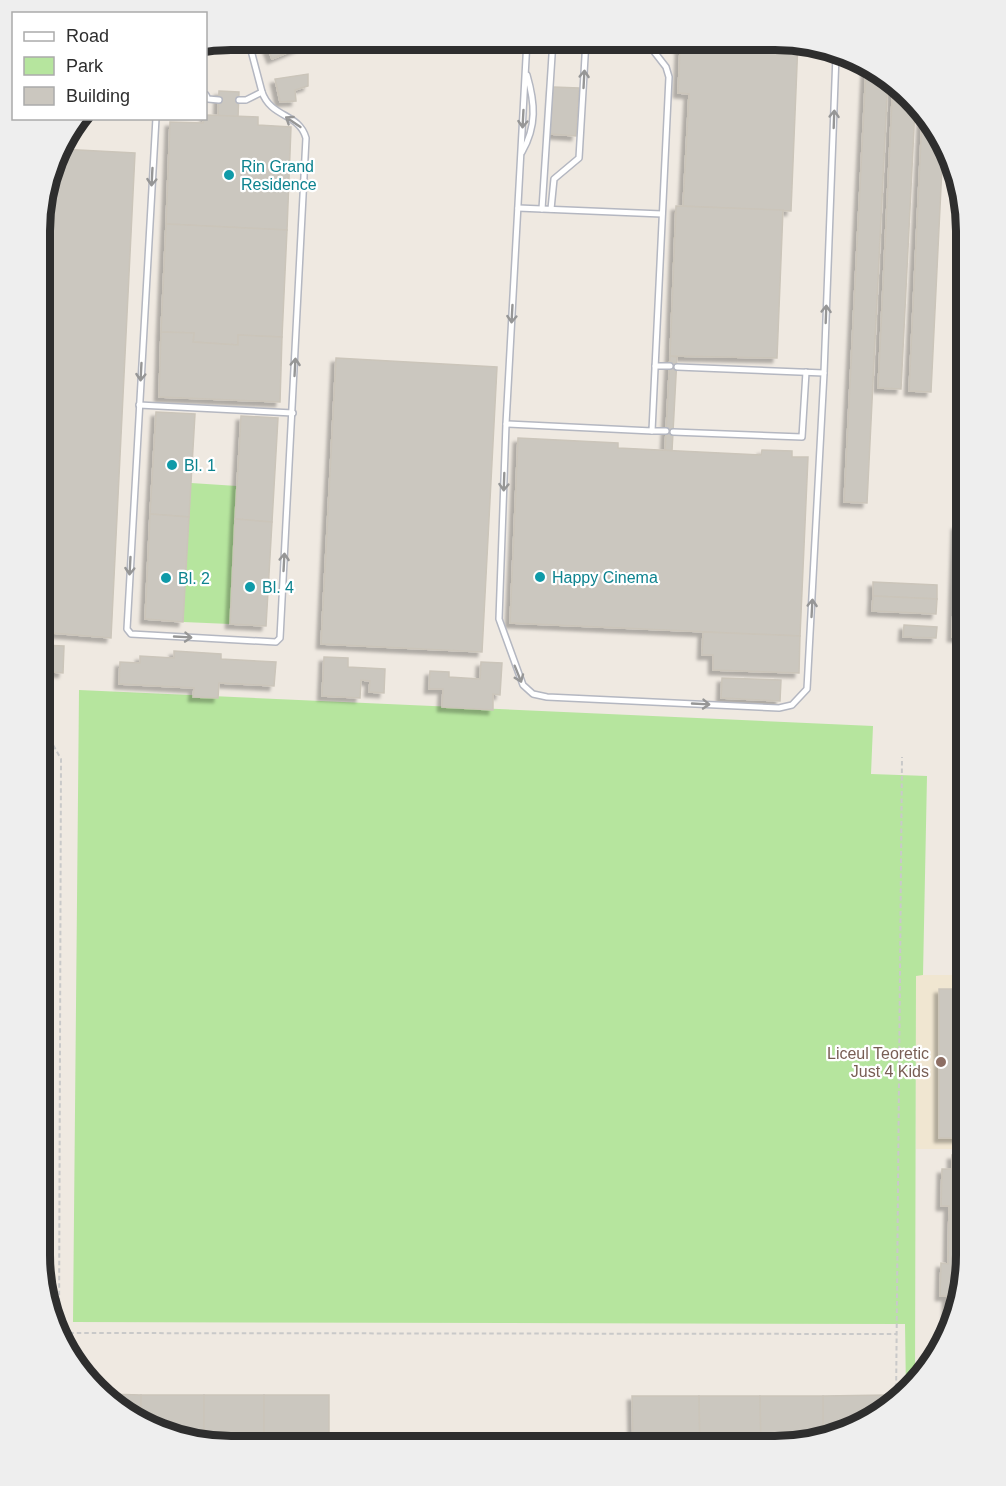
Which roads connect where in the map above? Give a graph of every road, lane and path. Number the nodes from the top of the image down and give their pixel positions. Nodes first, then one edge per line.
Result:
1 (251, 50) edge
2 (527, 50) edge
3 (552, 50) edge
4 (585, 50) edge
5 (653, 50) edge
6 (836, 60) edge
7 (526, 70) junction
8 (261, 92) junction
9 (207, 98) edge
10 (219, 100) dead end
11 (239, 100) dead end
12 (156, 120) edge
13 (521, 154) junction
14 (518, 208) junction
15 (542, 209) junction
16 (550, 209) junction
17 (662, 214) junction
18 (655, 366) junction
19 (806, 372) junction
20 (824, 373) junction
21 (139, 405) junction
22 (293, 413) junction
23 (506, 424) junction
24 (652, 431) junction
25 (50, 742) edge
26 (903, 757) dead end
27 (59, 1312) edge
28 (67, 1333) edge
29 (896, 1334) junction
30 (896, 1390) edge

1 - 8 lane
2 - 7 lane
3 - 15 lane
16 -> 4 lane
5 - 17 lane
20 -> 6 lane
7 -> 13 lane
7 - 13 lane
8 - 11 lane
22 -> 8 lane
9 - 10 lane
12 -> 21 lane
13 - 14 lane
14 - 15 lane
14 -> 23 lane
15 - 16 lane
16 - 17 lane
17 - 18 lane
18 - 19 lane
18 - 24 lane
19 - 20 lane
19 - 24 lane
23 -> 20 lane
21 - 22 lane
21 -> 22 lane
23 - 24 lane
25 - 27 path
26 - 29 path
28 - 29 path
29 - 30 path

